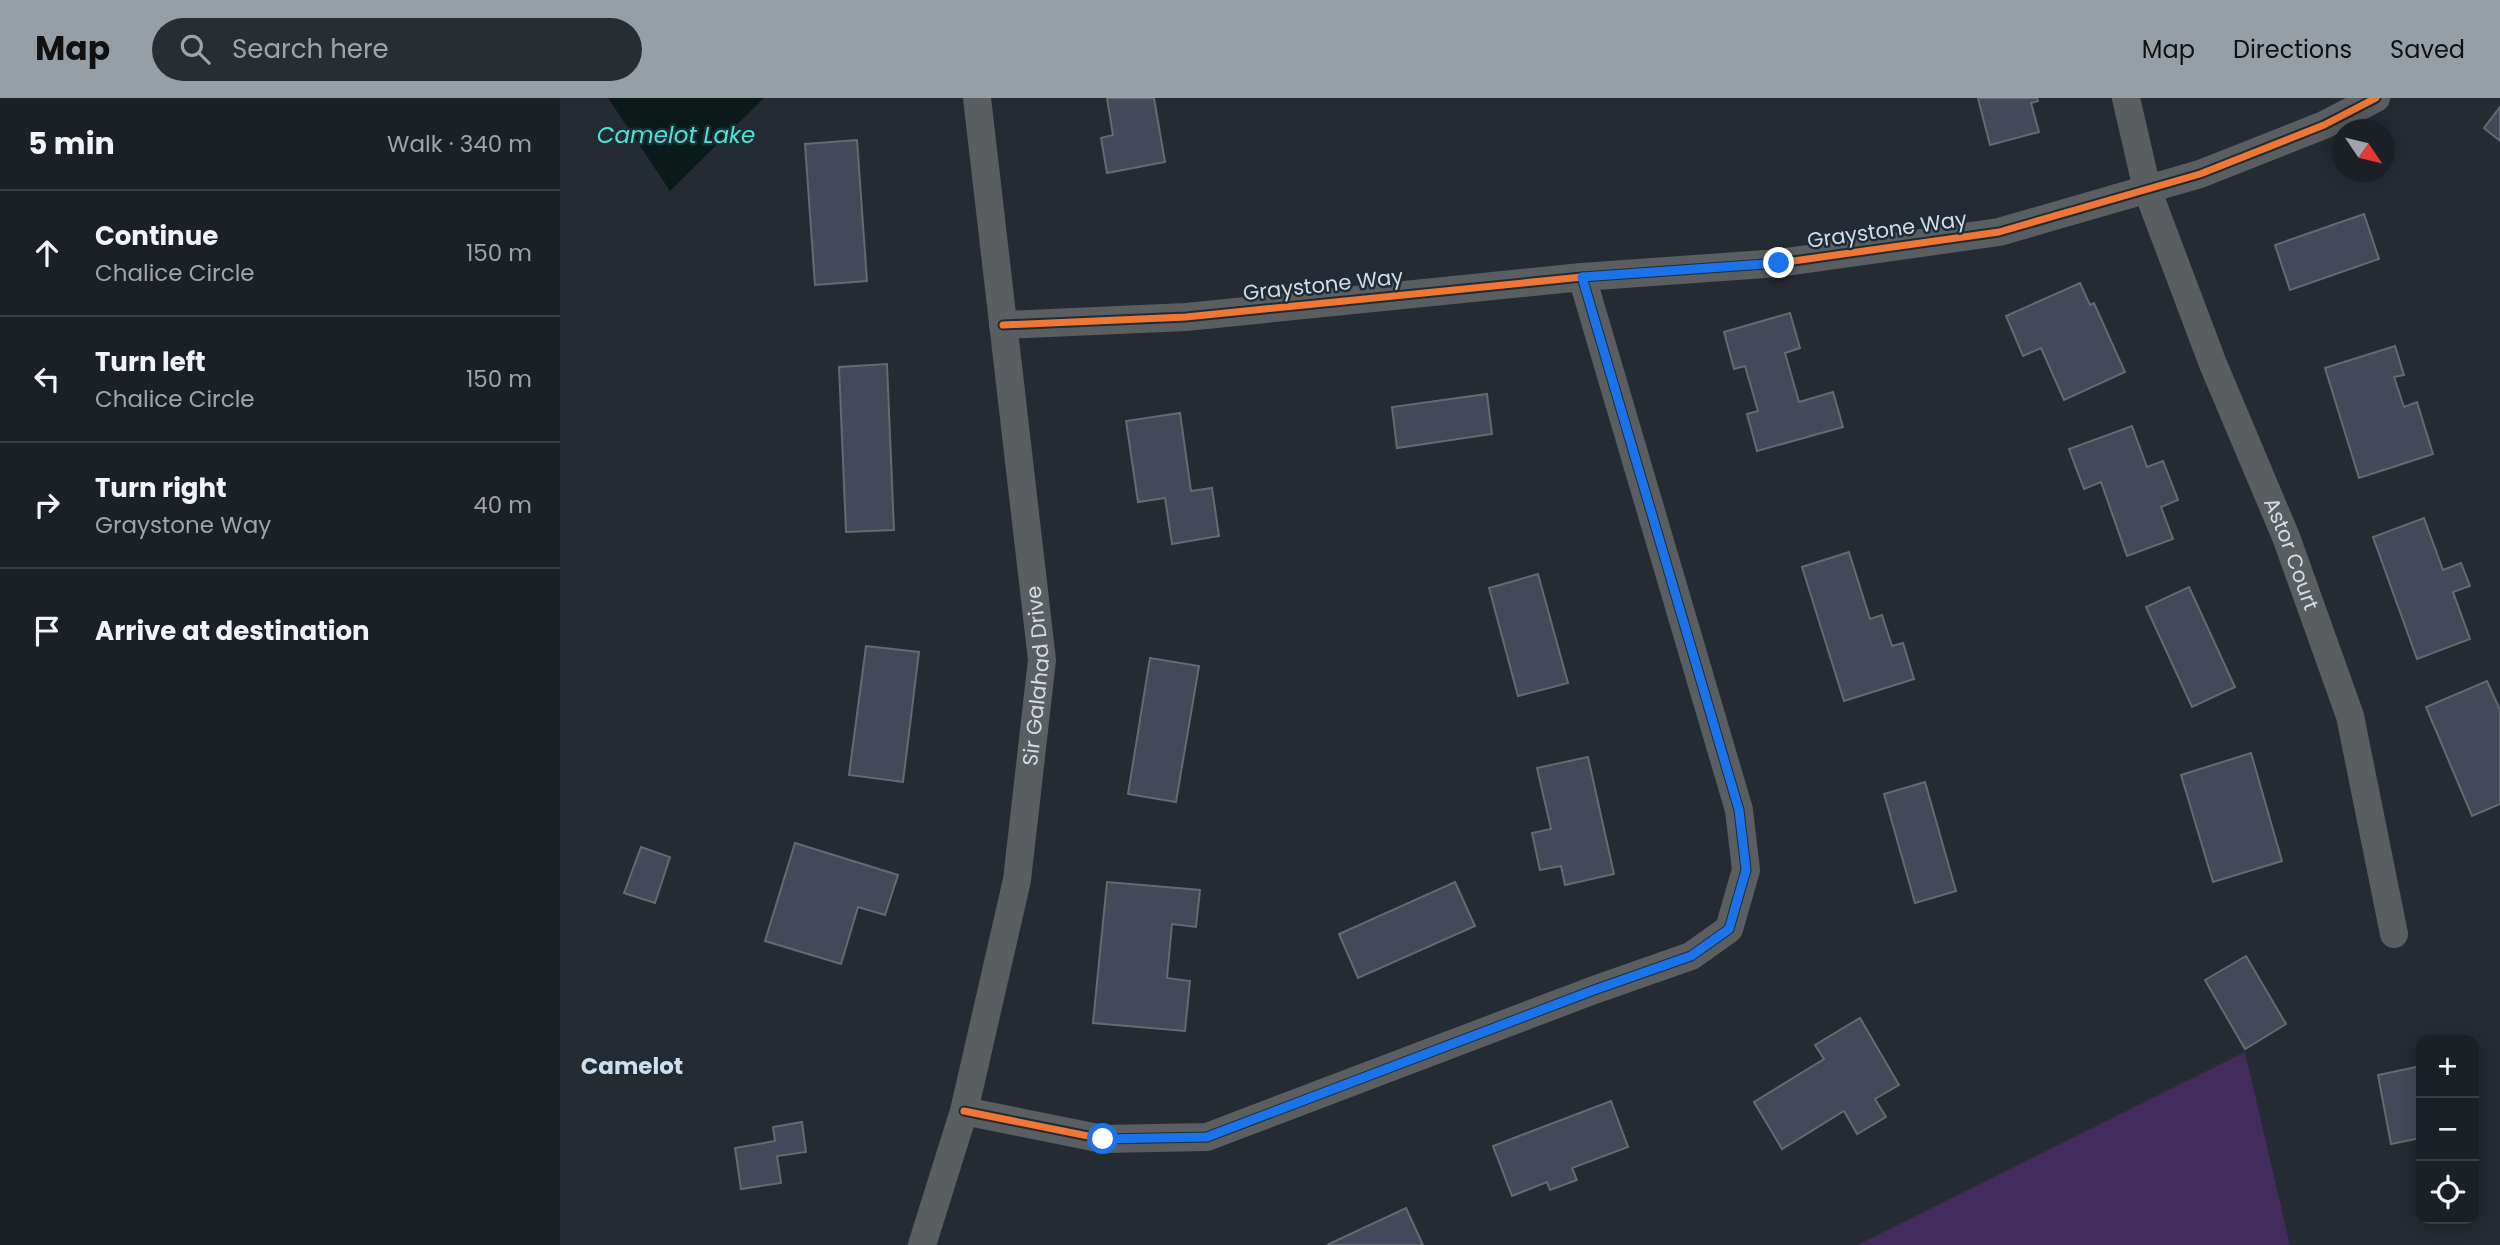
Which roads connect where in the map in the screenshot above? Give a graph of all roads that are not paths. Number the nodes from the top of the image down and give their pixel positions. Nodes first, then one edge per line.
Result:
1 (977, 98) edge
2 (2126, 98) edge
3 (2376, 98) edge
4 (2147, 189) junction
5 (1582, 277) junction
6 (1003, 324) junction
7 (2394, 934) dead end
8 (964, 1111) junction
9 (922, 1245) edge

1 - 6 street, Sir Galahad Drive
2 - 4 street, Astor Court
3 - 4 street, Graystone Way
4 - 5 street, Graystone Way
4 - 7 street, Astor Court
5 - 6 street, Graystone Way
5 - 8 street
6 - 8 street, Sir Galahad Drive
8 - 9 street, Sir Galahad Drive

